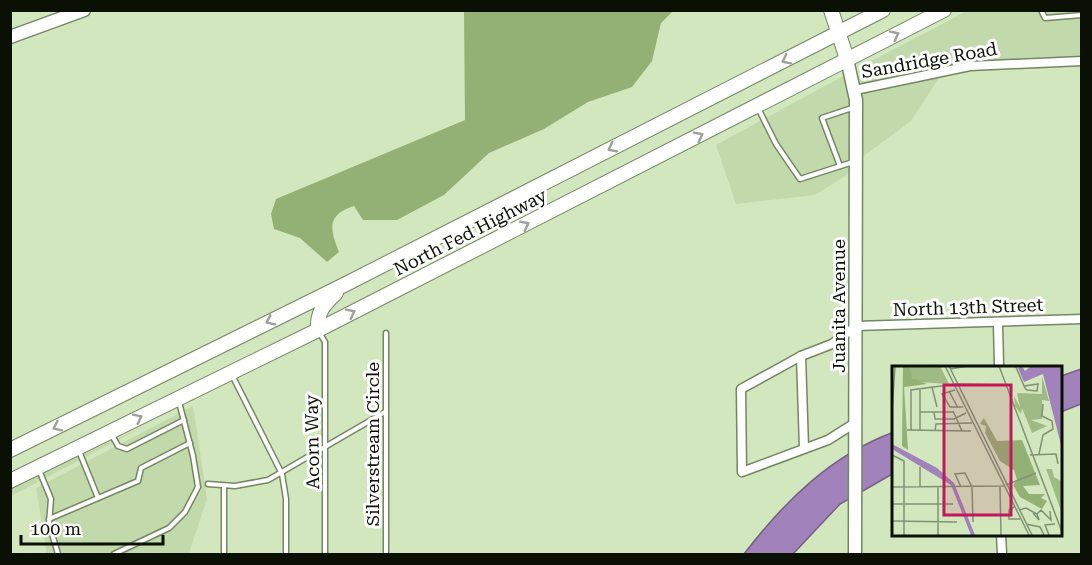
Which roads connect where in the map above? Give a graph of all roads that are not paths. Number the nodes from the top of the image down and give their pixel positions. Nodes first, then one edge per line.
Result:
1 (84, 10) edge
2 (831, 10) edge
3 (884, 10) edge
4 (944, 10) edge
5 (1041, 10) edge
6 (1082, 15) edge
7 (838, 33) junction
8 (10, 36) edge
9 (847, 59) junction
10 (1082, 61) edge
11 (855, 90) junction
12 (757, 106) junction
13 (856, 106) junction
14 (856, 160) junction
15 (840, 165) junction
16 (344, 285) junction
17 (1082, 319) edge
18 (998, 324) junction
19 (856, 326) junction
20 (318, 330) junction
21 (386, 333) dead end
22 (801, 356) junction
23 (999, 366) edge
24 (231, 373) junction
25 (178, 398) junction
26 (386, 412) junction
27 (184, 420) junction
28 (855, 423) junction
29 (111, 432) junction
30 (190, 443) junction
31 (327, 445) junction
32 (77, 448) junction
33 (804, 448) junction
34 (10, 450) edge
35 (38, 467) junction
36 (282, 474) junction
37 (10, 481) edge
38 (208, 484) dead end
39 (224, 486) junction
40 (98, 498) junction
41 (50, 519) junction
42 (1001, 535) edge
43 (58, 555) edge
44 (114, 555) edge
45 (224, 555) edge
46 (286, 555) edge
47 (325, 555) edge
48 (386, 555) edge
49 (855, 555) edge
50 (1002, 555) edge

1 - 8 street
2 - 7 main road
3 - 7 main road, North Fed Highway
9 -> 4 main road, North Fed Highway
5 - 6 lane
7 - 9 main road
7 -> 16 main road, North Fed Highway
9 - 11 street, Juanita Avenue
9 - 12 main road, North Fed Highway
10 - 11 street, Sandridge Road
11 - 13 street, Juanita Avenue
12 - 15 lane
20 -> 12 main road, North Fed Highway
13 - 14 street, Juanita Avenue
13 - 15 lane
14 - 15 lane
14 - 19 street, Juanita Avenue
16 - 20 main road
16 -> 34 main road, North Fed Highway
17 - 18 street, North 13th Street
18 - 19 street, North 13th Street
18 - 23 street
19 - 22 street
19 - 28 street, Juanita Avenue
20 - 24 main road, North Fed Highway
20 - 31 lane, Acorn Way
21 - 26 lane, Silverstream Circle
22 - 33 street
22 - 33 street
24 - 25 main road, North Fed Highway
24 - 36 lane
25 - 27 lane
29 -> 25 main road, North Fed Highway
26 - 31 lane
26 - 48 lane, Silverstream Circle
27 - 29 lane
27 - 30 lane
28 - 33 street
28 - 49 street, Juanita Avenue
29 - 32 main road, North Fed Highway
30 - 40 lane
30 - 44 lane
31 - 36 lane
31 - 47 lane, Acorn Way
32 - 35 main road, North Fed Highway
32 - 40 lane
35 - 37 main road, North Fed Highway
35 - 41 lane
36 - 39 lane
36 - 46 lane
38 - 39 lane
39 - 45 lane
40 - 41 lane
41 - 43 lane
42 - 50 street

